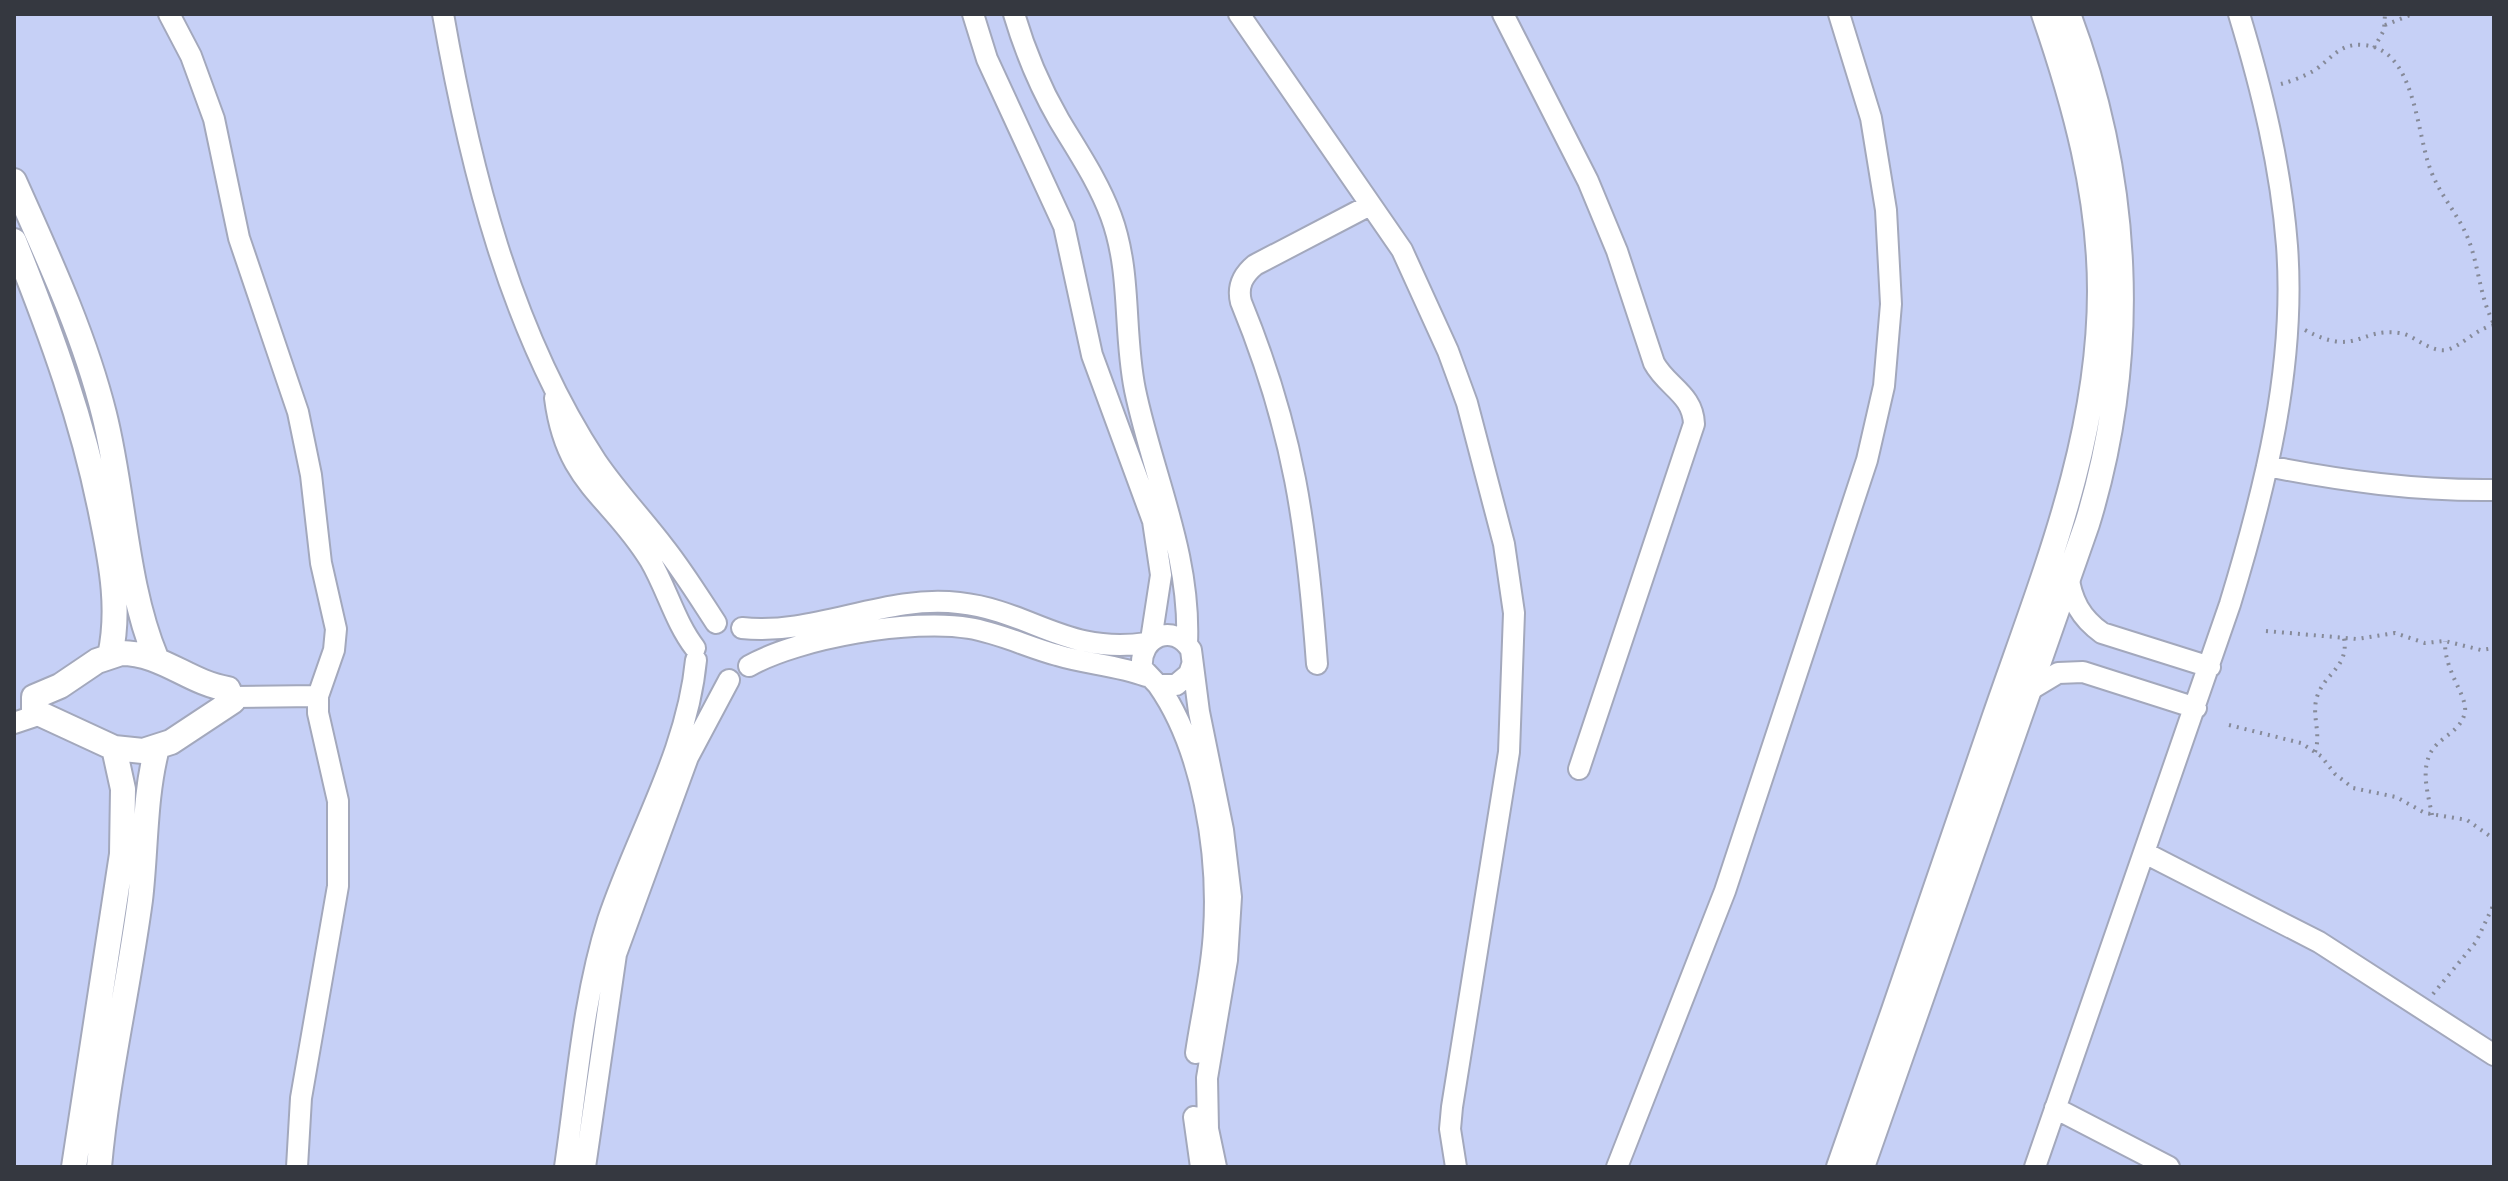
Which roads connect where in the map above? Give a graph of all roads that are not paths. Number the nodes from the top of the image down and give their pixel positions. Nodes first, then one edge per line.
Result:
1 (169, 14) edge
2 (443, 14) edge
3 (973, 14) edge
4 (1014, 14) edge
5 (1239, 14) edge
6 (1503, 14) edge
7 (1839, 14) edge
8 (2044, 14) edge
9 (2068, 14) edge
10 (2239, 14) edge
11 (14, 181) edge
12 (1370, 205) junction
13 (14, 241) edge
14 (2267, 466) junction
15 (2494, 490) edge
16 (608, 494) junction
17 (2068, 574) junction
18 (716, 623) junction
19 (742, 628) junction
20 (1149, 642) junction
21 (1187, 644) junction
22 (696, 654) junction
23 (110, 656) junction
24 (156, 658) junction
25 (1317, 664) dead end
26 (1192, 665) junction
27 (749, 666) junction
28 (2210, 667) junction
29 (729, 680) junction
30 (1152, 680) junction
31 (2028, 691) junction
32 (318, 696) junction
33 (234, 697) junction
34 (2196, 708) junction
35 (41, 714) junction
36 (14, 723) edge
37 (114, 748) junction
38 (157, 748) junction
39 (1579, 769) dead end
40 (673, 777) junction
41 (2145, 853) junction
42 (2494, 1055) edge
43 (2055, 1108) junction
44 (74, 1167) edge
45 (99, 1167) edge
46 (297, 1167) edge
47 (565, 1167) edge
48 (585, 1167) edge
49 (1201, 1167) edge
50 (1216, 1167) edge
51 (1456, 1167) edge
52 (1617, 1167) edge
53 (1839, 1167) edge
54 (1862, 1167) edge
55 (2035, 1167) edge
56 (2169, 1167) edge

1 - 32 street
2 - 16 street
3 - 20 street
4 - 21 street
5 - 12 street
6 - 39 street
7 - 52 street
8 - 53 street
9 - 17 street
10 - 14 street
11 - 24 street
12 - 25 street
12 - 51 street
13 - 23 street
14 - 15 street
14 - 28 street
16 - 18 street
16 - 22 street
17 - 28 street
17 - 31 street
18 - 19 street
18 - 22 street
19 - 20 street
19 - 27 street
20 - 21 street
20 - 30 street
21 - 26 street
22 - 29 street
22 - 40 street
23 - 24 street
23 - 35 street
24 - 33 street
26 - 30 street
26 - 50 street
27 - 29 street
27 - 30 street
28 - 34 street
29 - 40 street
30 - 49 street
31 - 34 street
31 - 54 street
32 - 33 street
32 - 46 street
33 - 38 street
34 - 41 street
35 - 36 street
35 - 37 street
37 - 38 street
37 - 44 street
38 - 45 street
40 - 47 street
40 - 48 street
41 - 42 street
41 - 43 street
43 - 55 street
43 - 56 street

